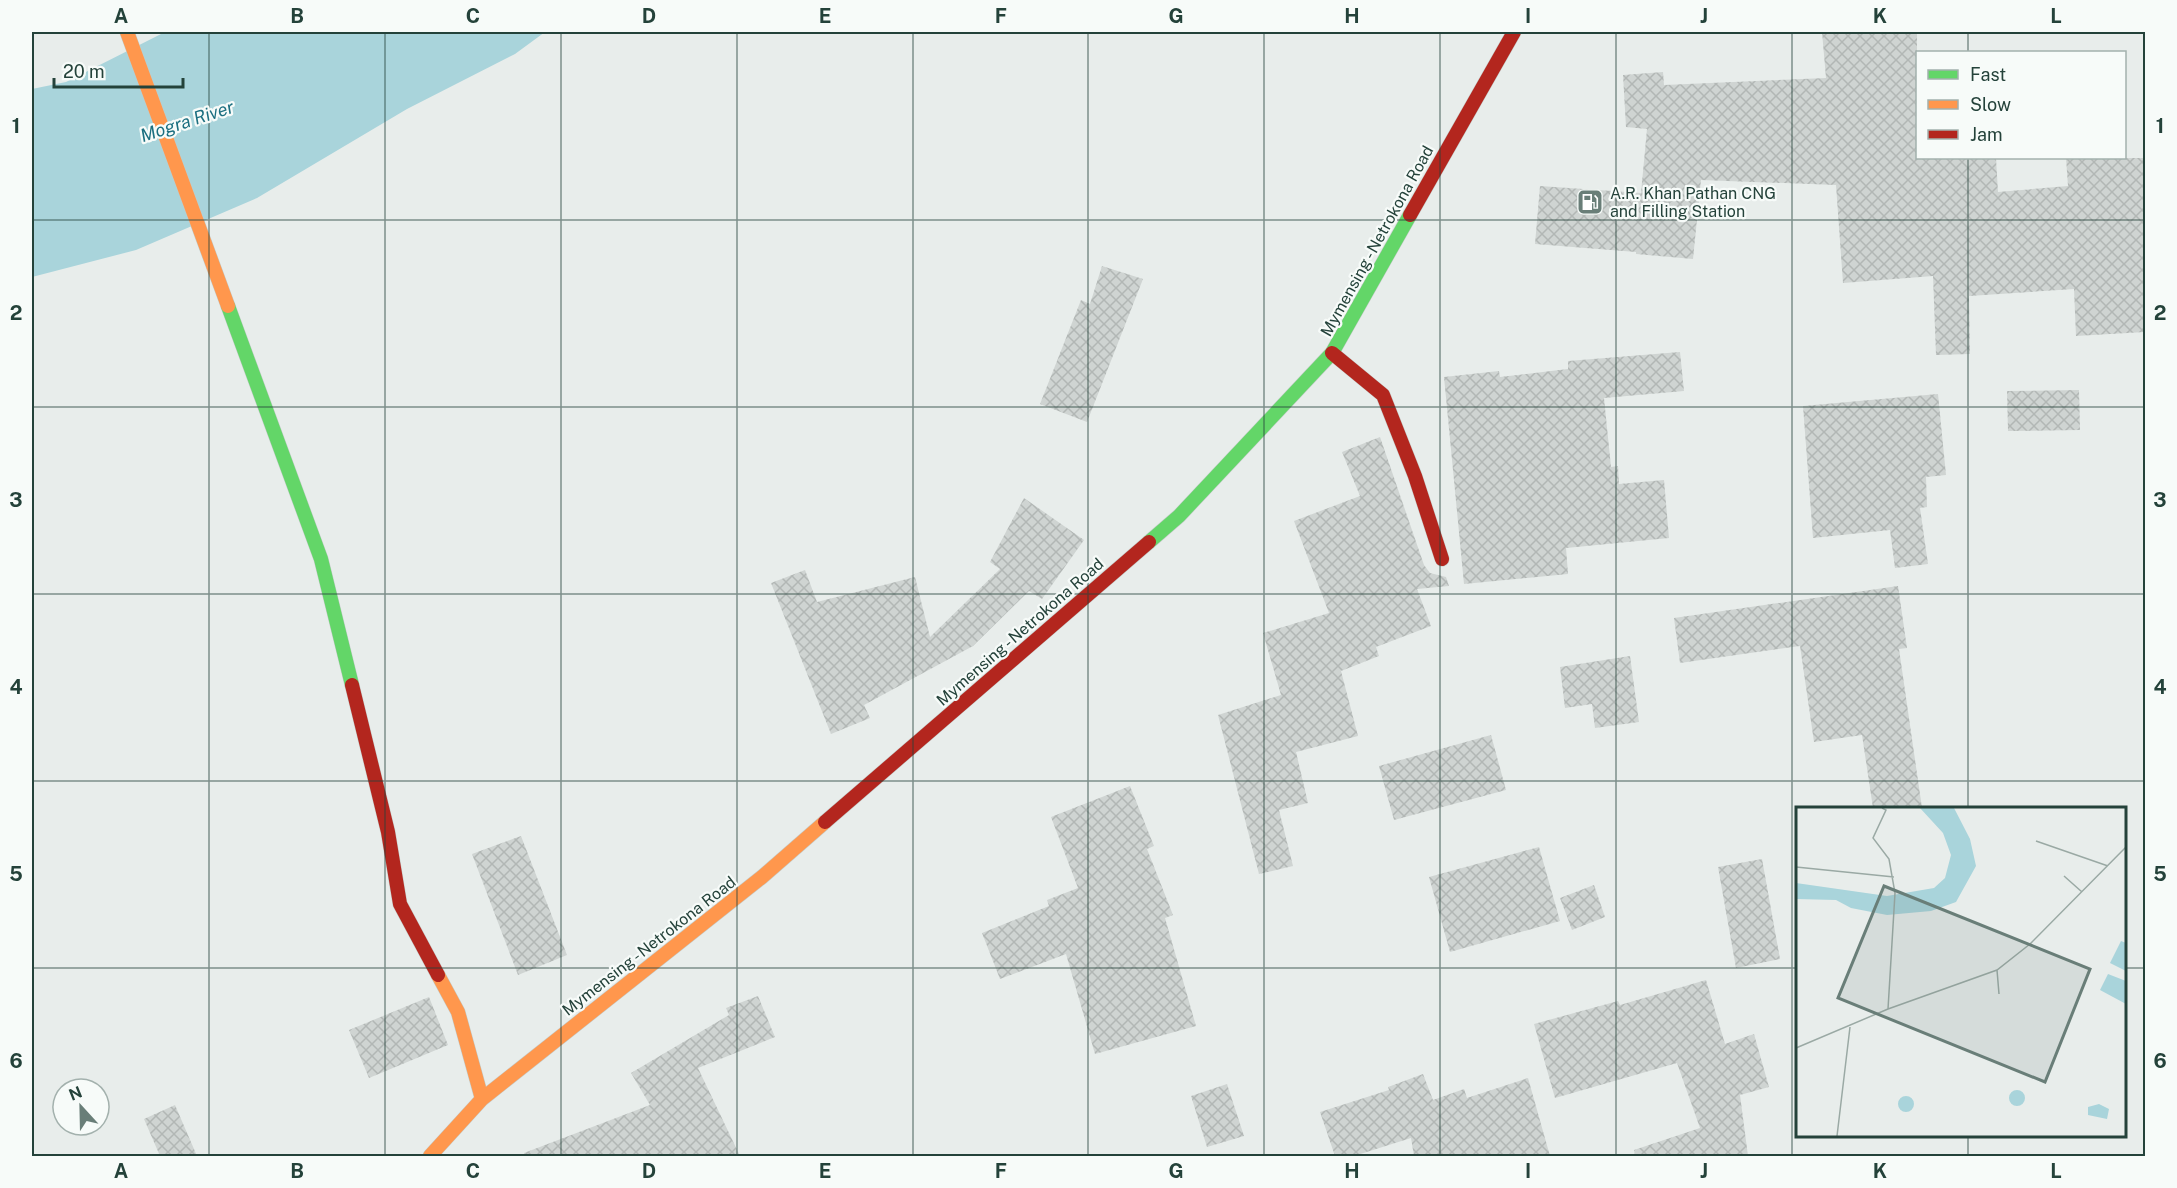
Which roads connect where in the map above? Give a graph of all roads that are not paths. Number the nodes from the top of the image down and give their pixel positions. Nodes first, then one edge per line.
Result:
1 (127, 32) edge
2 (1514, 32) edge
3 (1332, 353) junction
4 (1442, 559) dead end
5 (482, 1099) junction
6 (430, 1156) edge

1 - 5 main road
2 - 3 main road, Mymensing - Netrokona Road
3 - 4 main road
3 - 5 main road, Mymensing - Netrokona Road
5 - 6 main road, Mymensing - Netrokona Road

